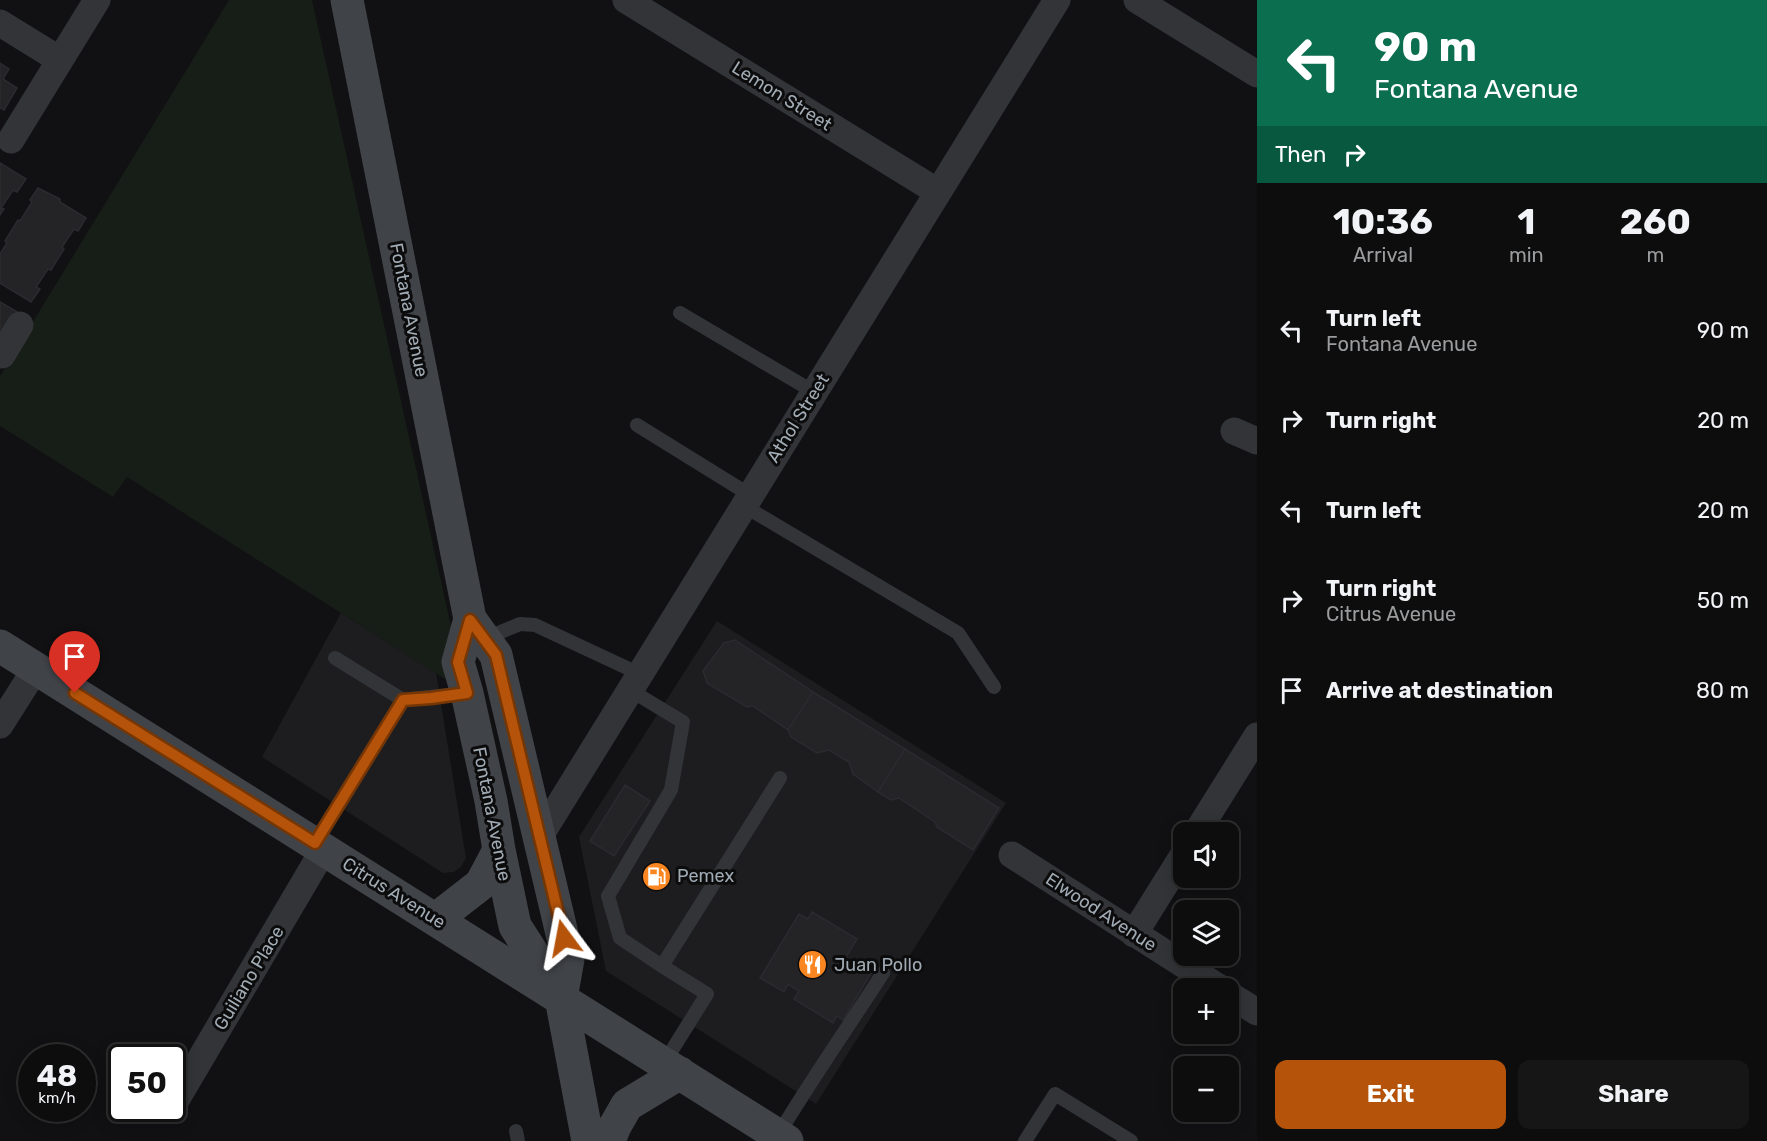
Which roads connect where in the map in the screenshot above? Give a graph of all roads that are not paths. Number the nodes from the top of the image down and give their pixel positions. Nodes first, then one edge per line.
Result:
1 (97, 0) edge
2 (347, 0) edge
3 (626, 0) edge
4 (1057, 0) edge
5 (1137, 0) edge
6 (0, 23) edge
7 (60, 60) junction
8 (1257, 74) edge
9 (11, 140) dead end
10 (938, 192) junction
11 (680, 313) dead end
12 (20, 325) dead end
13 (1, 355) edge
14 (814, 392) junction
15 (637, 424) dead end
16 (747, 500) junction
17 (477, 629) junction
18 (0, 646) edge
19 (334, 658) dead end
20 (36, 668) junction
21 (635, 682) junction
22 (994, 687) dead end
23 (467, 693) junction
24 (403, 700) junction
25 (0, 725) edge
26 (1257, 736) edge
27 (780, 778) dead end
28 (1203, 822) edge
29 (540, 836) junction
30 (320, 846) junction
31 (499, 850) junction
32 (1012, 855) dead end
33 (1173, 872) edge
34 (436, 919) junction
35 (1134, 934) junction
36 (662, 966) junction
37 (883, 973) dead end
38 (1204, 978) edge
39 (561, 998) junction
40 (1239, 1001) edge
41 (1257, 1012) edge
42 (672, 1068) junction
43 (186, 1084) edge
44 (783, 1138) edge
45 (588, 1141) edge
46 (609, 1141) edge
47 (1025, 1141) edge
48 (1131, 1141) edge

1 - 7 street
2 - 17 main road, Fontana Avenue
3 - 10 street, Lemon Street
4 - 10 street, Athol Street
5 - 8 street
6 - 7 street
7 - 9 street
10 - 14 street, Athol Street
11 - 14 lane
12 - 13 street
14 - 16 street, Athol Street
15 - 16 lane
16 - 21 street, Athol Street
16 - 22 lane
17 - 21 lane
17 - 23 main road, Fontana Avenue
17 - 29 main road, Fontana Avenue
18 - 20 main road, Citrus Avenue
19 - 24 lane
20 - 25 street
20 - 30 main road, Citrus Avenue
21 - 29 street, Athol Street
21 - 36 lane
23 - 24 lane
23 - 31 main road, Fontana Avenue
24 - 30 lane
26 - 28 street
27 - 36 lane
29 - 39 main road, Fontana Avenue
30 - 34 main road, Citrus Avenue
30 - 43 street, Guiliano Place
31 - 34 main road
31 - 39 main road, Fontana Avenue
32 - 35 street, Elwood Avenue
33 - 35 street
34 - 39 main road, Citrus Avenue
35 - 38 street, Elwood Avenue
36 - 42 lane
37 - 44 lane
39 - 42 main road, Citrus Avenue
39 - 45 main road, Fontana Avenue
40 - 41 street
42 - 44 main road, Citrus Avenue
42 - 46 main road
47 - 48 lane

